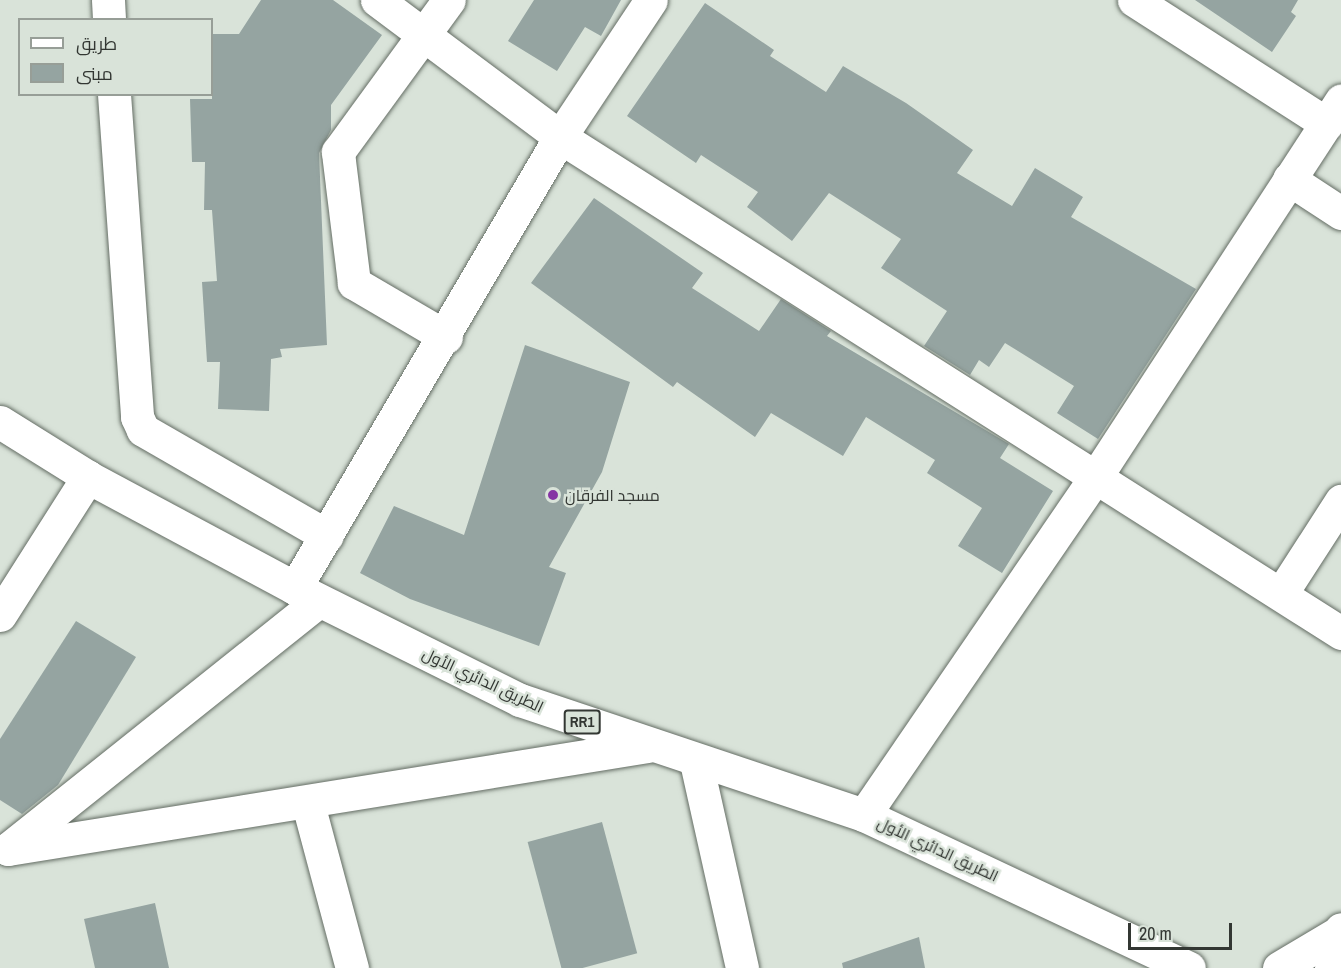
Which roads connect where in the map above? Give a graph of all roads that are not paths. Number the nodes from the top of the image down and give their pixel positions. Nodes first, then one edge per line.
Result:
1 (108, 0) edge
2 (376, 0) edge
3 (449, 0) edge
4 (651, 0) edge
5 (1134, 0) edge
6 (109, 18) edge
7 (424, 35) junction
8 (114, 96) edge
9 (1334, 112) edge
10 (560, 138) junction
11 (1289, 179) junction
12 (1341, 213) edge
13 (446, 337) junction
14 (0, 422) edge
15 (1097, 475) junction
16 (88, 477) junction
17 (1341, 501) edge
18 (327, 536) junction
19 (1281, 594) junction
20 (307, 595) junction
21 (0, 615) edge
22 (1341, 633) edge
23 (648, 746) junction
24 (696, 762) junction
25 (308, 804) junction
26 (864, 815) junction
27 (4, 852) edge
28 (1340, 931) edge
29 (1143, 955) edge
30 (352, 968) edge
31 (742, 968) edge
32 (1189, 968) edge
33 (1279, 968) edge
34 (1331, 968) edge

1 - 6 street
2 - 7 street
3 - 7 street
4 - 10 street
5 - 9 street
7 - 10 street
7 - 13 street
8 - 18 street
9 - 11 street
10 - 13 street
10 - 15 street
11 - 12 street
11 - 15 street
13 - 18 street
14 - 16 street, الطريق الدائري الأول / RR1
15 - 19 street
15 - 26 street
16 - 20 street, الطريق الدائري الأول / RR1
16 - 21 street
17 - 19 street
18 - 20 street
19 - 22 street
20 - 23 street, الطريق الدائري الأول / RR1
20 - 27 street
23 - 24 street, الطريق الدائري الأول / RR1
23 - 25 street
24 - 26 street, الطريق الدائري الأول / RR1
24 - 31 street
25 - 27 street
25 - 30 street
26 - 29 street, الطريق الدائري الأول / RR1
28 - 33 street
28 - 34 street
29 - 32 street, الطريق الدائري الأول / RR1

